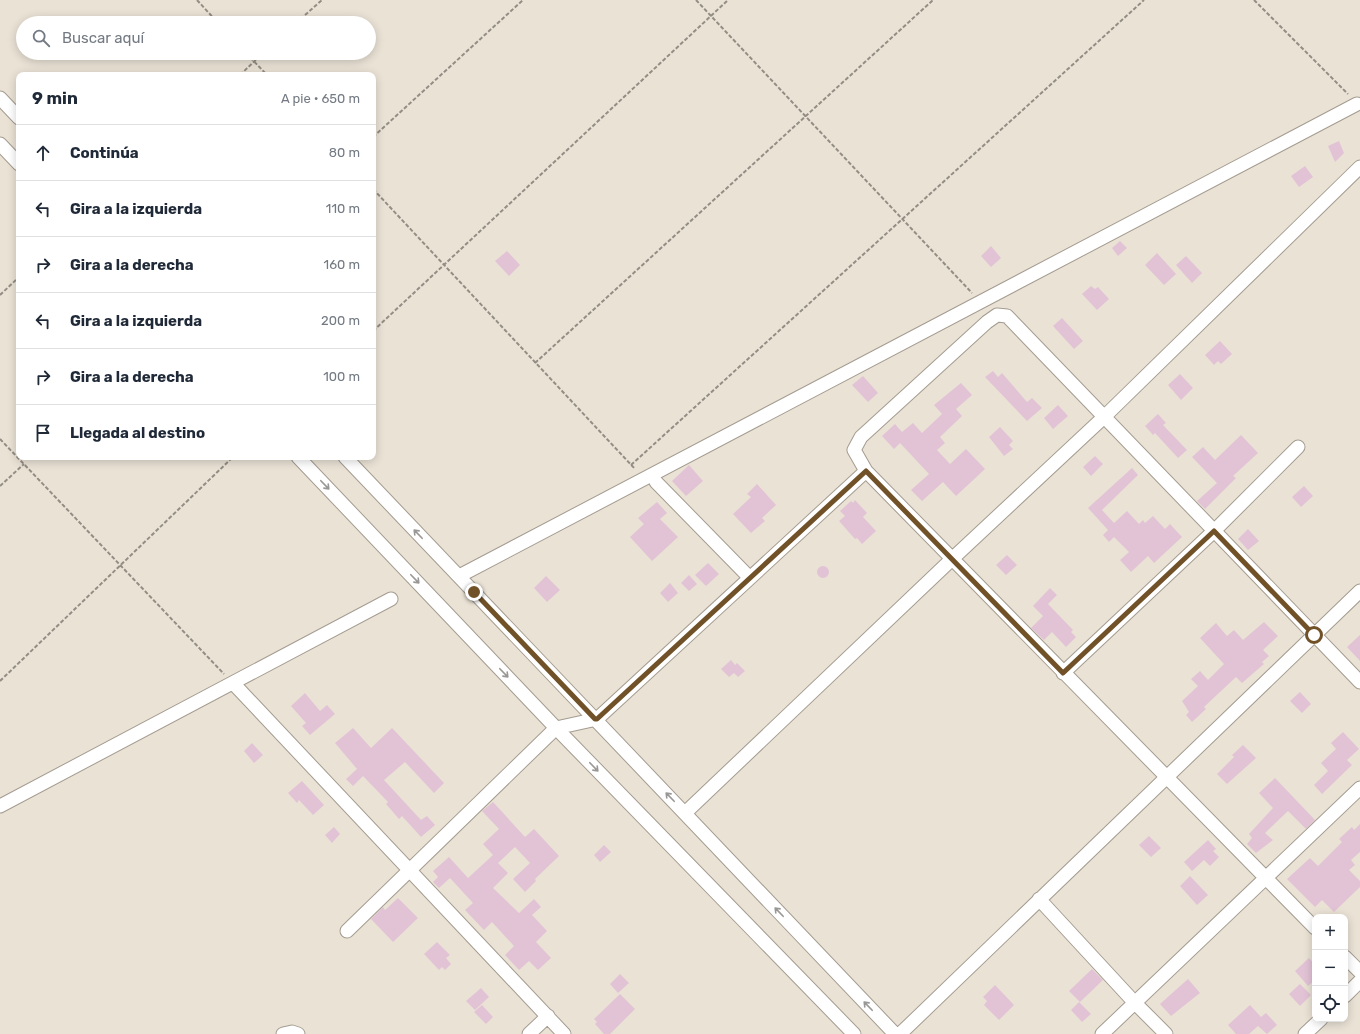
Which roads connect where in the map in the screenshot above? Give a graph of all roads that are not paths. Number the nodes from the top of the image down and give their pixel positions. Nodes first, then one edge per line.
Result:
1 (0, 98) edge
2 (1357, 104) road end
3 (16, 115) edge
4 (0, 144) edge
5 (16, 161) edge
6 (1360, 167) edge
7 (1104, 417) junction
8 (1298, 447) dead end
9 (301, 460) edge
10 (347, 460) edge
11 (866, 471) junction
12 (650, 481) junction
13 (1214, 531) junction
14 (952, 559) junction
15 (463, 574) dead end
16 (750, 578) junction
17 (1360, 591) edge
18 (391, 599) dead end
19 (1314, 635) junction
20 (1063, 673) junction
21 (1360, 682) edge
22 (233, 683) junction
23 (595, 719) junction
24 (556, 728) junction
25 (1166, 778) junction
26 (1360, 788) edge
27 (0, 806) edge
28 (685, 813) junction
29 (410, 869) junction
30 (1265, 878) junction
31 (1040, 899) junction
32 (1312, 925) edge
33 (347, 930) dead end
34 (1348, 960) edge
35 (1360, 972) edge
36 (1360, 982) edge
37 (1348, 993) edge
38 (1135, 1003) junction
39 (548, 1016) junction
40 (1318, 1022) edge
41 (282, 1034) edge
42 (298, 1034) edge
43 (529, 1034) edge
44 (564, 1034) edge
45 (853, 1034) edge
46 (895, 1034) edge
47 (900, 1034) edge
48 (1102, 1034) edge
49 (1166, 1034) edge
50 (1305, 1034) edge

1 - 3 street
2 - 12 street
4 - 5 street
6 - 7 street
7 - 11 street
7 - 13 street
7 - 14 street
8 - 13 street
9 -> 24 street
23 -> 10 street
11 - 14 street
11 - 16 street
12 - 15 street
12 - 16 street
13 - 19 street
13 - 20 street
14 - 20 street
14 - 28 street
16 - 23 street
17 - 19 street
18 - 22 street
19 - 21 street
19 - 25 street
20 - 25 street
22 - 27 street
22 - 29 street
23 - 24 street
28 -> 23 street
24 - 29 street
24 -> 45 street
25 - 30 street
25 - 31 street
26 - 30 street
46 -> 28 street
29 - 33 street
29 - 39 street
30 - 32 street
30 - 38 street
31 - 38 street
31 - 47 street
34 - 35 street
36 - 37 street
38 - 48 street
38 - 49 street
39 - 43 street
39 - 44 street
40 - 50 street
41 - 42 street

